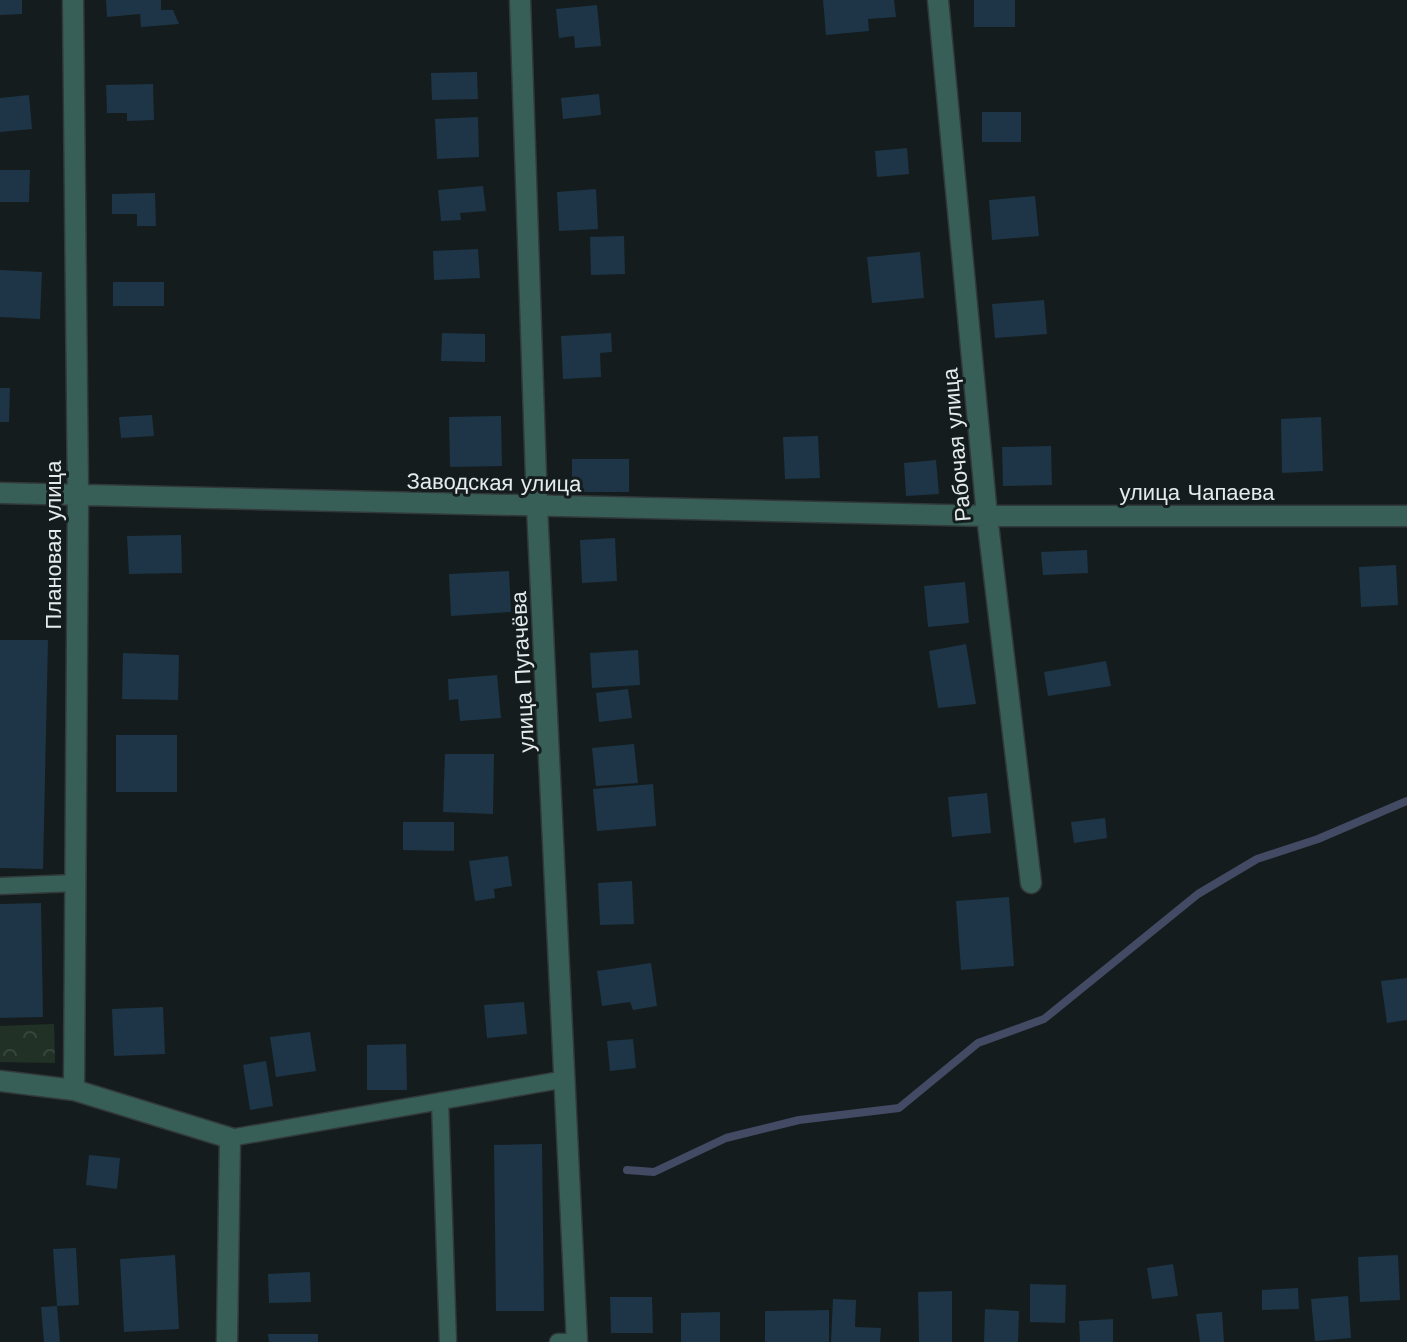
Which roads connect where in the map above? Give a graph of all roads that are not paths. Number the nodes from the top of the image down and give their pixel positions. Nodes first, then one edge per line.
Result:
1 (73, 0) edge
2 (520, 0) edge
3 (938, 0) edge
4 (0, 493) edge
5 (78, 496) junction
6 (537, 507) junction
7 (987, 516) junction
8 (1407, 516) edge
9 (75, 883) junction
10 (1031, 883) dead end
11 (0, 886) edge
12 (566, 1079) junction
13 (0, 1081) edge
14 (74, 1090) junction
15 (440, 1101) junction
16 (230, 1138) junction
17 (227, 1342) edge
18 (448, 1342) edge
19 (558, 1342) edge
20 (577, 1342) edge

1 - 5 street, Плановая улица
2 - 6 street, улица Пугачёва
3 - 7 street, Рабочая улица
4 - 5 street, Заводская улица
5 - 6 street, Заводская улица
5 - 9 street, Плановая улица
6 - 7 street, Заводская улица
6 - 12 street, улица Пугачёва
7 - 8 street, улица Чапаева
7 - 10 street, Рабочая улица
9 - 11 lane
9 - 14 street, Плановая улица
12 - 15 lane
12 - 20 street, улица Пугачёва
13 - 14 street
14 - 16 street
15 - 16 lane
15 - 18 lane
16 - 17 street
19 - 20 lane

